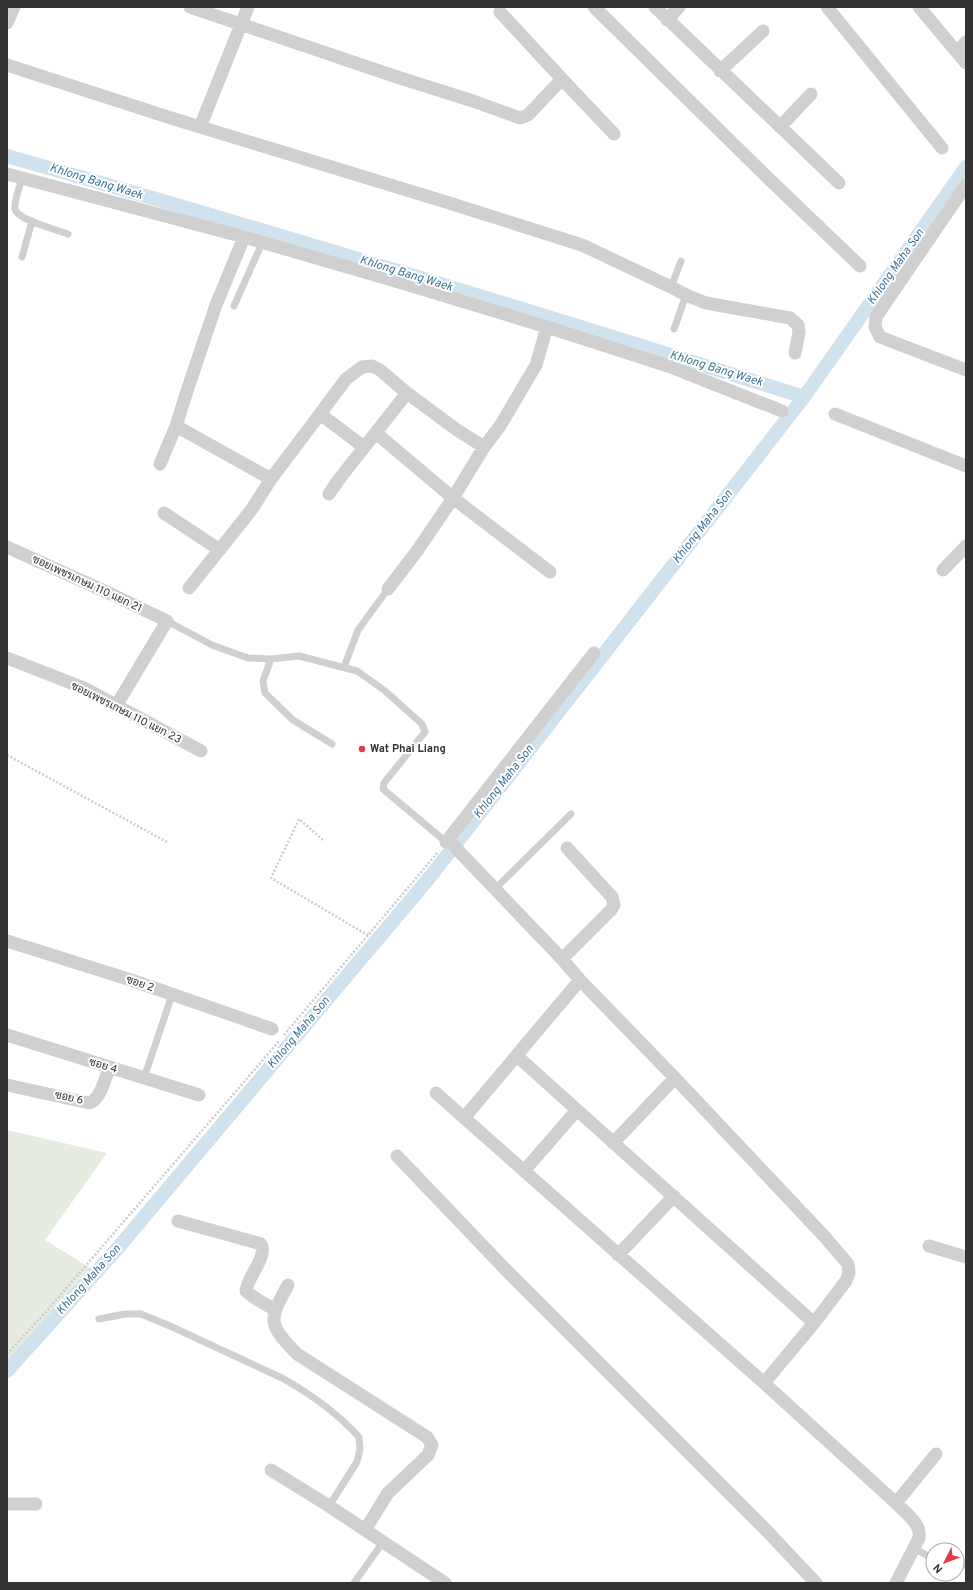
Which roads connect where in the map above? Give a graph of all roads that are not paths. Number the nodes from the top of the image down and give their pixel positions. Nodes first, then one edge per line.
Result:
1 (14, 7) edge
2 (190, 7) edge
3 (248, 7) edge
4 (594, 7) edge
5 (655, 7) edge
6 (679, 7) edge
7 (827, 7) edge
8 (919, 7) edge
9 (500, 12) dead end
10 (668, 20) junction
11 (7, 23) edge
12 (241, 23) junction
13 (763, 31) dead end
14 (966, 42) edge
15 (957, 52) junction
16 (966, 63) edge
17 (7, 65) edge
18 (720, 71) junction
19 (562, 80) junction
20 (811, 94) dead end
21 (200, 127) junction
22 (780, 127) junction
23 (614, 134) dead end
24 (942, 148) dead end
25 (7, 174) edge
26 (22, 178) junction
27 (839, 183) dead end
28 (966, 185) edge
29 (32, 221) junction
30 (68, 234) dead end
31 (244, 238) junction
32 (262, 242) junction
33 (22, 257) dead end
34 (681, 262) dead end
35 (860, 266) dead end
36 (671, 287) junction
37 (686, 296) junction
38 (234, 306) dead end
39 (547, 327) junction
40 (674, 329) dead end
41 (795, 352) dead end
42 (966, 370) edge
43 (406, 393) junction
44 (782, 412) dead end
45 (320, 414) junction
46 (835, 414) dead end
47 (176, 426) junction
48 (376, 433) junction
49 (364, 447) junction
50 (484, 447) junction
51 (160, 464) dead end
52 (966, 466) edge
53 (271, 479) junction
54 (329, 494) dead end
55 (453, 498) junction
56 (164, 513) dead end
57 (966, 546) edge
58 (7, 547) edge
59 (220, 550) junction
60 (943, 570) dead end
61 (550, 572) dead end
62 (190, 588) dead end
63 (388, 589) joint
64 (167, 621) junction
65 (594, 653) dead end
66 (7, 658) edge
67 (271, 659) junction
68 (344, 667) junction
69 (116, 706) junction
70 (332, 744) dead end
71 (201, 751) dead end
72 (571, 814) dead end
73 (449, 843) junction
74 (567, 848) dead end
75 (495, 889) junction
76 (7, 941) edge
77 (562, 959) junction
78 (580, 980) junction
79 (172, 995) junction
80 (272, 1030) dead end
81 (7, 1035) edge
82 (516, 1056) junction
83 (109, 1068) junction
84 (144, 1078) junction
85 (675, 1078) junction
86 (7, 1085) edge
87 (436, 1093) dead end
88 (199, 1096) dead end
89 (577, 1110) junction
90 (464, 1118) junction
91 (614, 1143) junction
92 (397, 1156) dead end
93 (524, 1171) junction
94 (674, 1196) junction
95 (178, 1221) dead end
96 (929, 1246) dead end
97 (618, 1255) junction
98 (966, 1256) edge
99 (288, 1285) dead end
100 (275, 1310) junction
101 (99, 1319) dead end
102 (814, 1323) junction
103 (764, 1383) junction
104 (936, 1454) dead end
105 (271, 1470) dead end
106 (896, 1503) junction
107 (7, 1504) edge
108 (36, 1504) dead end
109 (329, 1506) junction
110 (365, 1530) junction
111 (383, 1542) junction
112 (914, 1548) junction
113 (925, 1554) edge
114 (354, 1583) edge
115 (445, 1583) edge
116 (816, 1583) edge
117 (896, 1583) edge

1 - 11 street
2 - 12 street
3 - 12 street
4 - 35 street
5 - 10 street
6 - 10 street
7 - 24 street
8 - 15 street
9 - 19 street
10 - 18 street
12 - 19 street
12 - 21 street
13 - 18 street
14 - 15 street
15 - 16 street
17 - 21 street
18 - 22 street
19 - 23 street
20 - 22 street
21 - 36 street
22 - 27 street
25 - 26 street
26 - 29 lane
26 - 31 street
28 - 42 street
29 - 30 lane
29 - 33 lane
31 - 32 street
31 - 47 street
32 - 38 lane
32 - 39 street
34 - 36 lane
36 - 37 street
37 - 40 lane
37 - 41 street
39 - 44 street
39 - 50 street
43 - 45 street
43 - 48 street
43 - 50 street
45 - 49 street
45 - 53 street
46 - 52 street
47 - 51 street
47 - 53 street
48 - 49 street
48 - 55 street
49 - 54 street
50 - 55 street
53 - 59 street
55 - 61 street
55 - 63 street
56 - 59 street
57 - 60 street
58 - 64 street, ซอยเพชรเกษม 110 แยก 21
59 - 62 street
63 - 68 lane
64 - 67 lane
64 - 69 street
65 - 73 street
66 - 69 street, ซอยเพชรเกษม 110 แยก 23
67 - 68 lane
67 - 70 lane
68 - 73 lane
69 - 71 street, ซอยเพชรเกษม 110 แยก 23
72 - 75 lane
73 - 75 street
74 - 77 street
75 - 77 street
76 - 79 street, ซอย 2
77 - 78 street
78 - 82 street
78 - 85 street
79 - 80 street, ซอย 2
79 - 84 lane
81 - 83 street, ซอย 4
82 - 89 street
82 - 90 street
83 - 84 street, ซอย 4
83 - 86 street, ซอย 6
84 - 88 street, ซอย 4
85 - 91 street
85 - 102 street
87 - 90 street
89 - 91 street
89 - 93 street
90 - 93 street
91 - 94 street
92 - 116 street
93 - 97 street
94 - 97 street
94 - 102 street
95 - 100 street
96 - 98 street
97 - 103 street
99 - 100 street
100 - 110 street
101 - 109 lane
102 - 103 street
103 - 106 street
104 - 106 street
105 - 109 street
106 - 112 street
107 - 108 street
109 - 110 street
110 - 111 street
111 - 114 lane
111 - 115 street
112 - 113 lane
112 - 117 street

